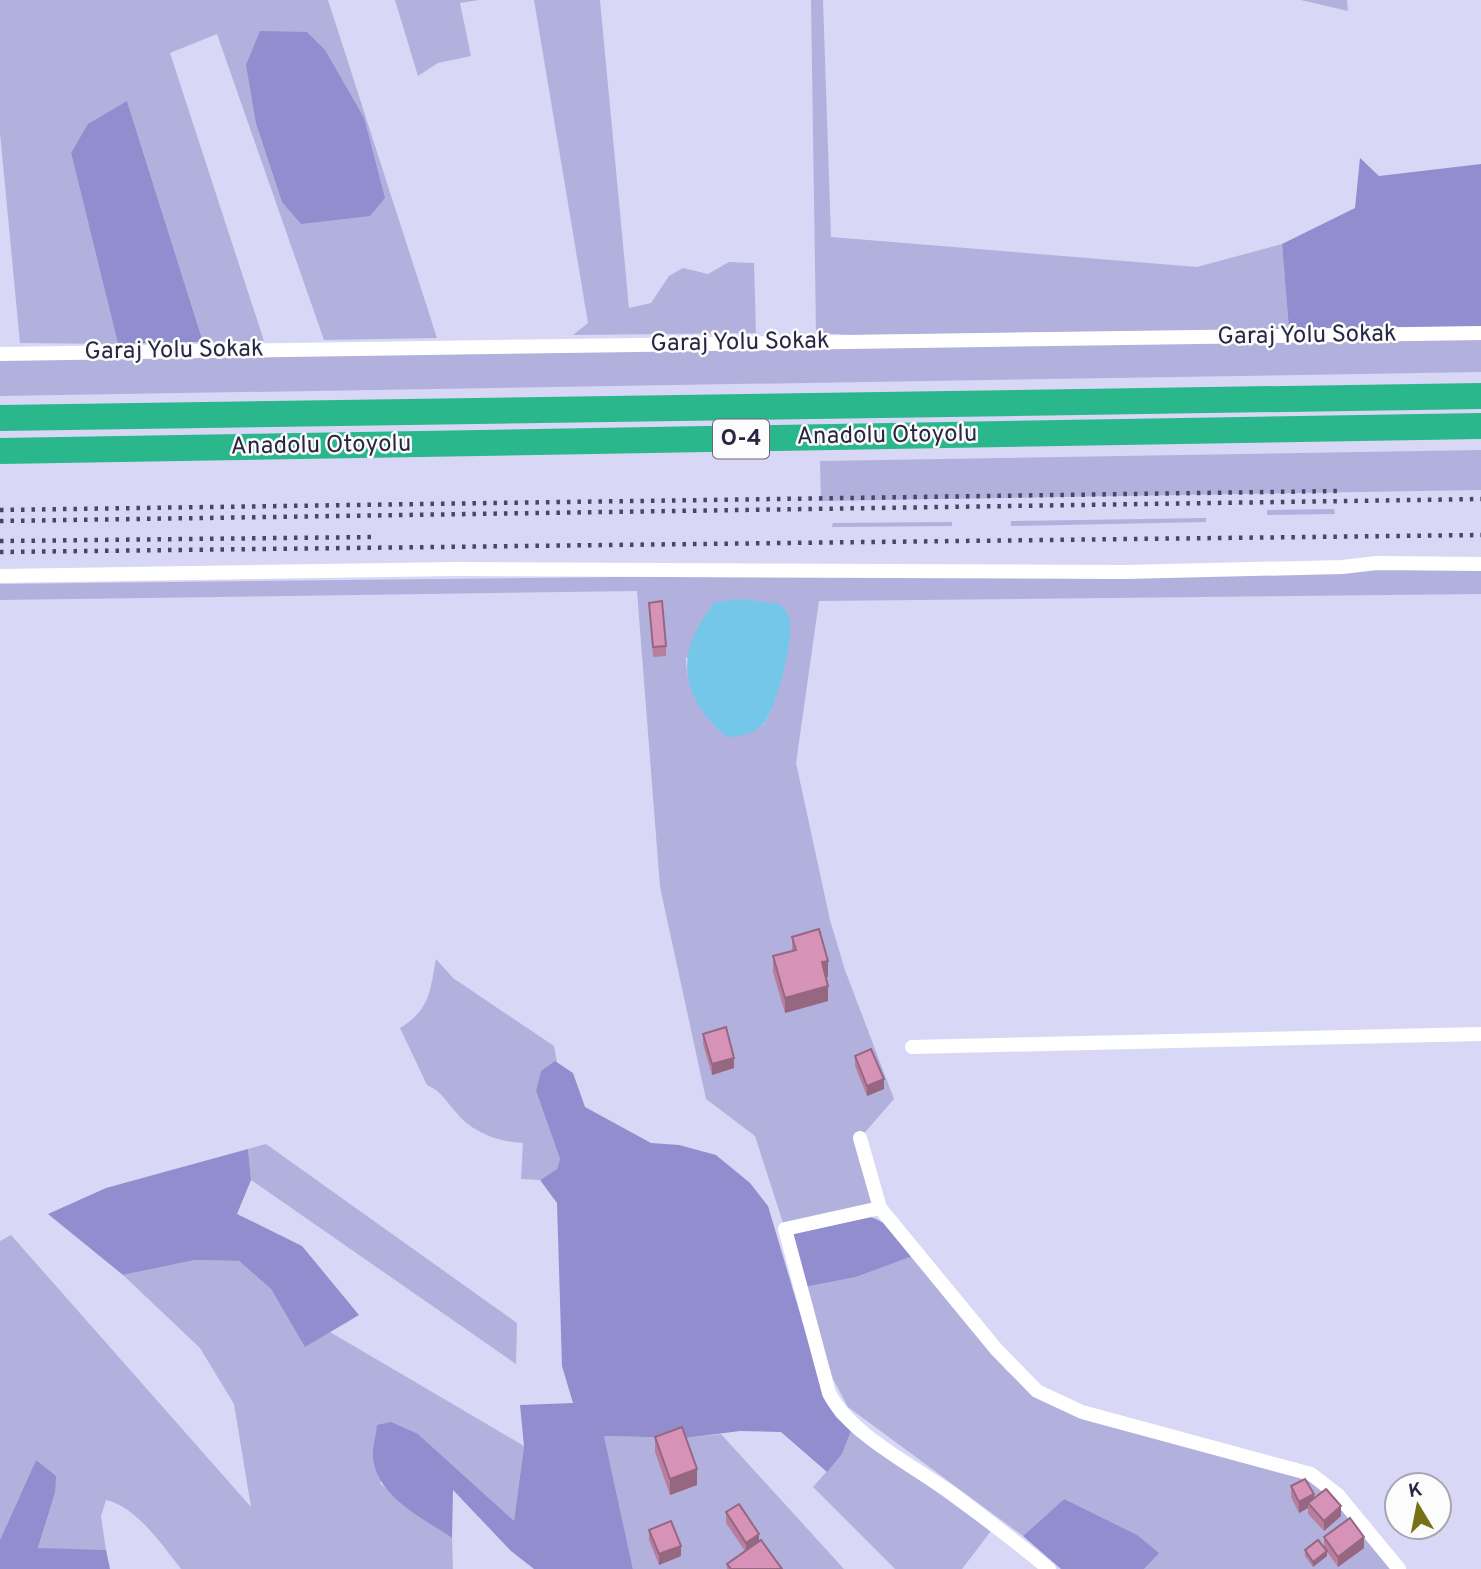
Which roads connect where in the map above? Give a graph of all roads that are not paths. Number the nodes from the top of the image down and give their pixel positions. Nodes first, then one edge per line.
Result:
1 (1481, 333) edge
2 (0, 354) edge
3 (1481, 396) edge
4 (0, 418) edge
5 (1481, 426) edge
6 (0, 451) edge
7 (1481, 564) edge
8 (0, 576) edge
9 (1481, 1034) edge
10 (912, 1047) dead end
11 (860, 1138) dead end
12 (880, 1208) junction
13 (1049, 1569) edge
14 (1399, 1569) edge

1 - 2 street, Garaj Yolu Sokak
3 - 4 highway, Anadolu Otoyolu / O-4
5 - 6 highway, Anadolu Otoyolu / O-4
7 - 8 street
9 - 10 street
11 - 12 street
12 - 13 street
12 - 14 street

